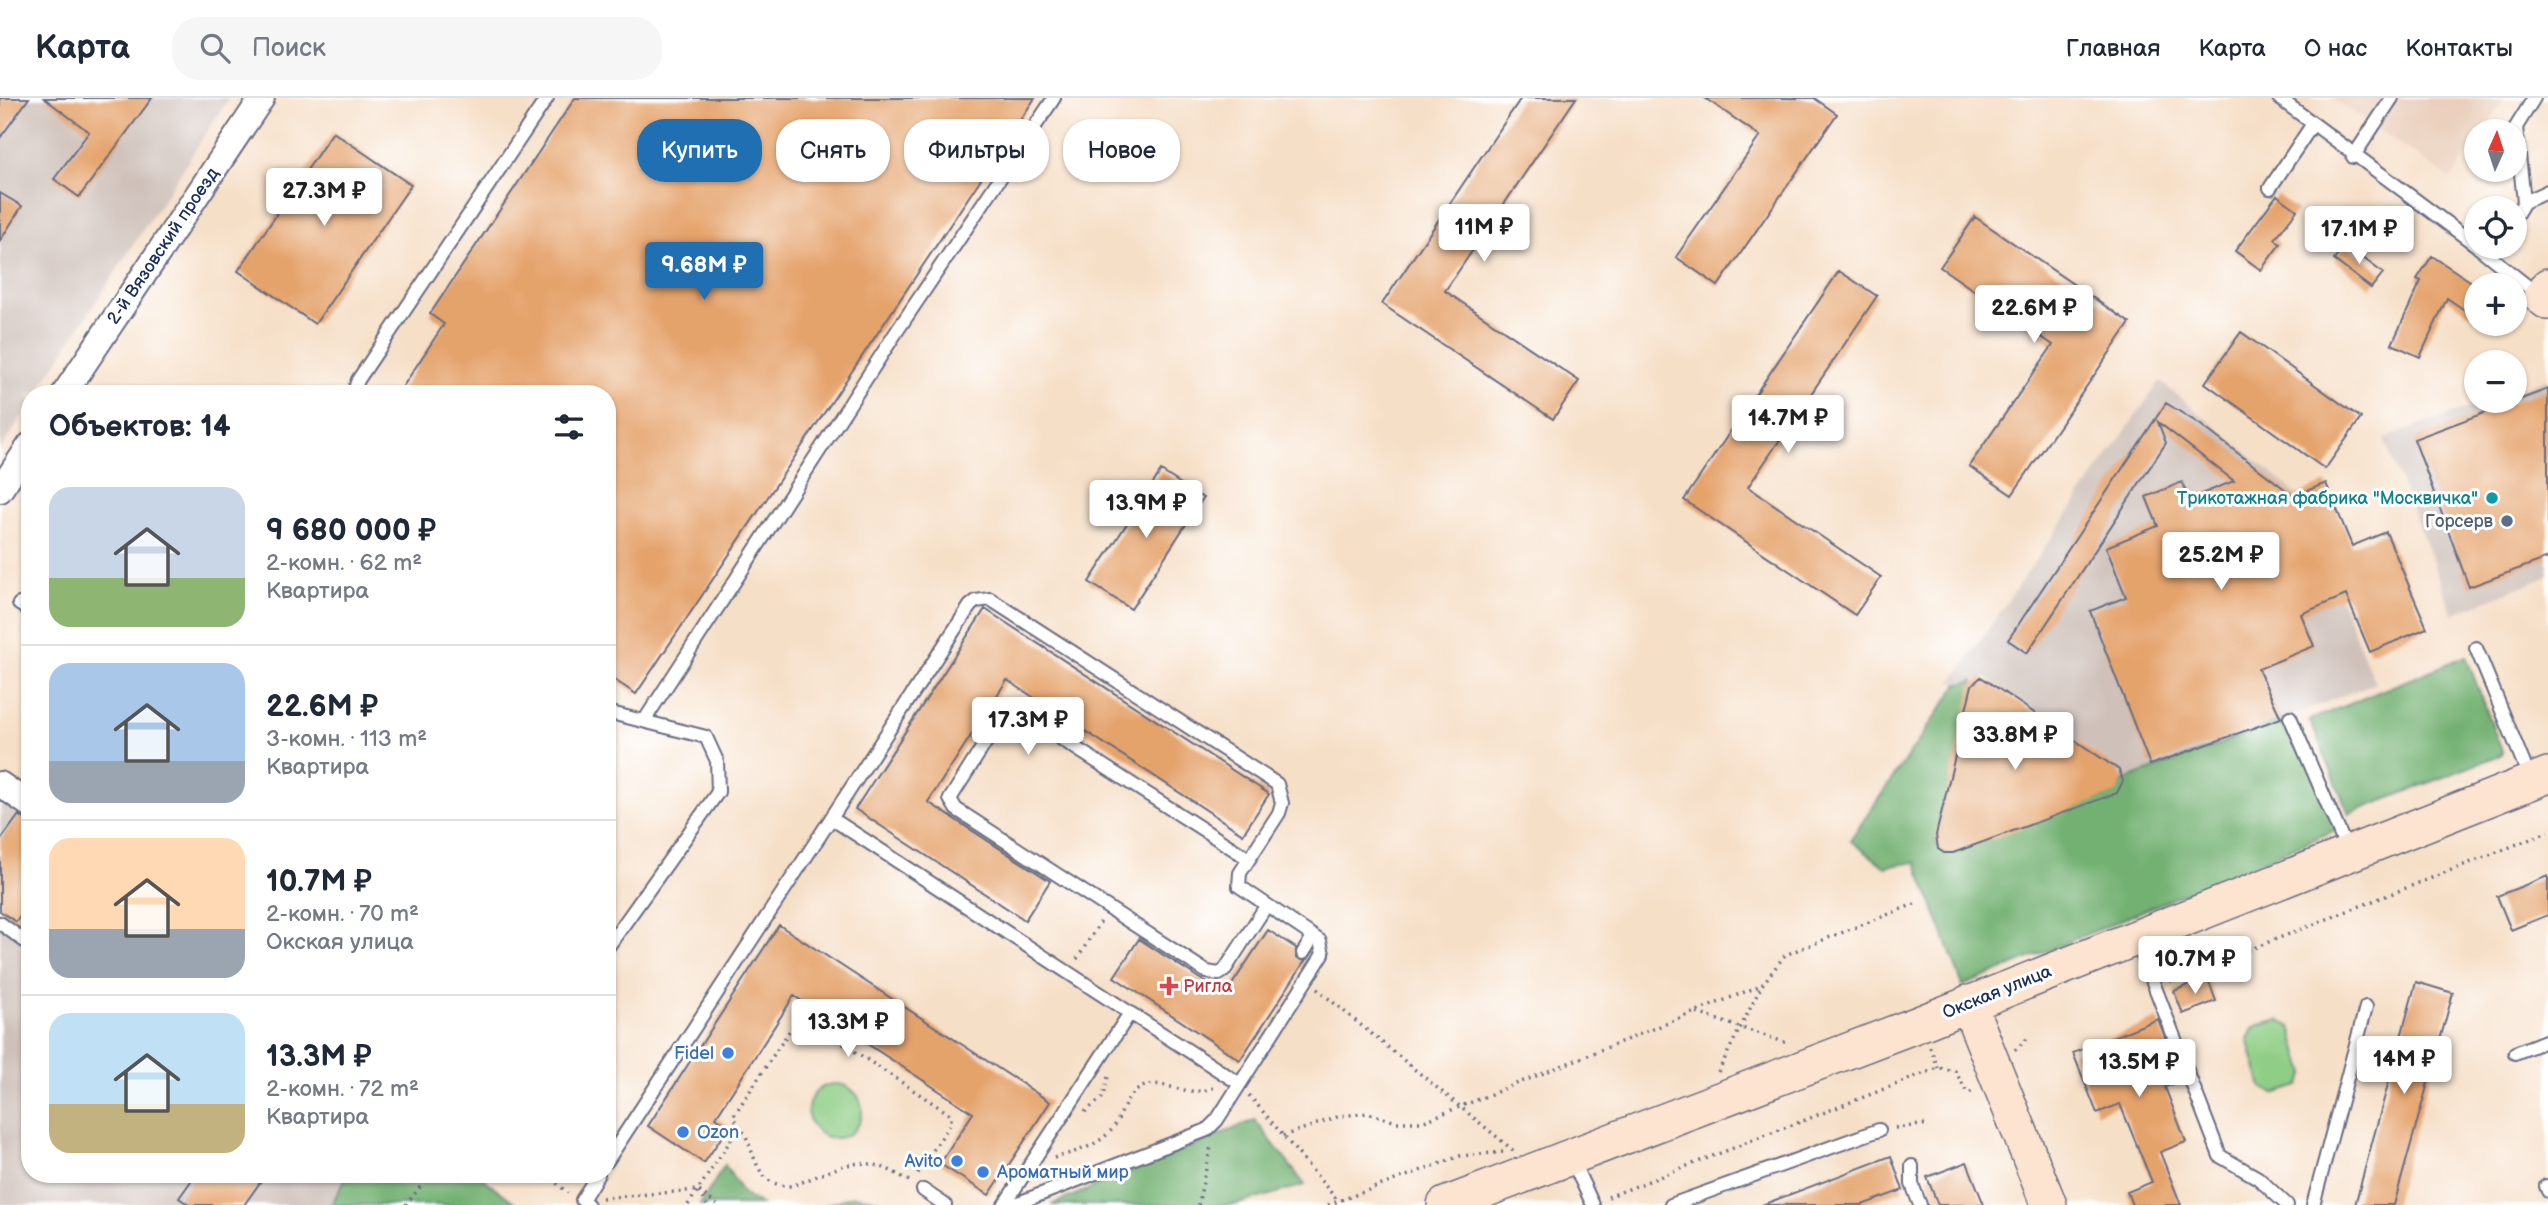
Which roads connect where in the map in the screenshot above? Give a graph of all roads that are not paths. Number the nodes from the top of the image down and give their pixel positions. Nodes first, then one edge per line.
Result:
1 (262, 98) edge
2 (547, 98) edge
3 (1054, 98) edge
4 (2279, 98) edge
5 (2392, 98) edge
6 (2534, 98) edge
7 (2312, 125) junction
8 (2354, 157) junction
9 (2270, 188) dead end
10 (2548, 191) edge
11 (2523, 196) edge
12 (2527, 201) edge
13 (2464, 237) edge
14 (2503, 259) edge
15 (2546, 295) edge
16 (70, 385) edge
17 (356, 385) edge
18 (21, 458) edge
19 (0, 490) edge
20 (2476, 648) dead end
21 (616, 714) edge
22 (2290, 717) dead end
23 (643, 721) junction
24 (2540, 778) edge
25 (0, 784) edge
26 (21, 799) edge
27 (831, 818) junction
28 (2349, 853) junction
29 (1249, 859) junction
30 (1266, 906) junction
31 (0, 923) edge
32 (616, 935) edge
33 (1313, 937) junction
34 (21, 938) edge
35 (2136, 938) junction
36 (1303, 953) dead end
37 (1965, 995) junction
38 (2366, 1007) dead end
39 (1130, 1013) junction
40 (2548, 1040) edge
41 (2515, 1053) dead end
42 (1236, 1082) junction
43 (1879, 1130) road end
44 (616, 1147) edge
45 (1570, 1156) junction
46 (1912, 1166) dead end
47 (593, 1183) edge
48 (923, 1190) dead end
49 (581, 1202) edge
50 (1593, 1204) edge
51 (945, 1205) edge
52 (1004, 1205) edge
53 (1013, 1205) edge
54 (1445, 1205) edge
55 (1671, 1205) edge
56 (1920, 1205) edge
57 (2049, 1205) edge
58 (2287, 1205) edge
59 (2313, 1205) edge

1 - 16 street, 2-й Вязовский проезд
2 - 17 lane
3 - 23 lane
4 - 7 lane
5 - 8 lane
6 - 11 lane
7 - 8 lane
7 - 9 lane
8 - 13 lane
10 - 12 lane
14 - 15 lane
18 - 19 street
20 - 24 lane
21 - 23 lane
22 - 28 lane
23 - 32 lane
24 - 28 main road, Окская улица
25 - 26 street
27 - 29 lane
27 - 39 lane
27 - 44 lane
28 - 35 main road, Окская улица
29 - 30 lane
29 - 30 lane
30 - 33 lane
31 - 34 lane
33 - 36 lane
33 - 42 lane
35 - 37 main road, Окская улица
35 - 58 lane
37 - 45 main road, Окская улица
37 - 57 main road
38 - 59 lane
39 - 42 lane
39 - 52 lane
40 - 41 lane
42 - 53 lane
43 - 55 lane
45 - 50 lane
45 - 54 main road, Окская улица
46 - 56 lane
47 - 49 lane
48 - 51 lane

